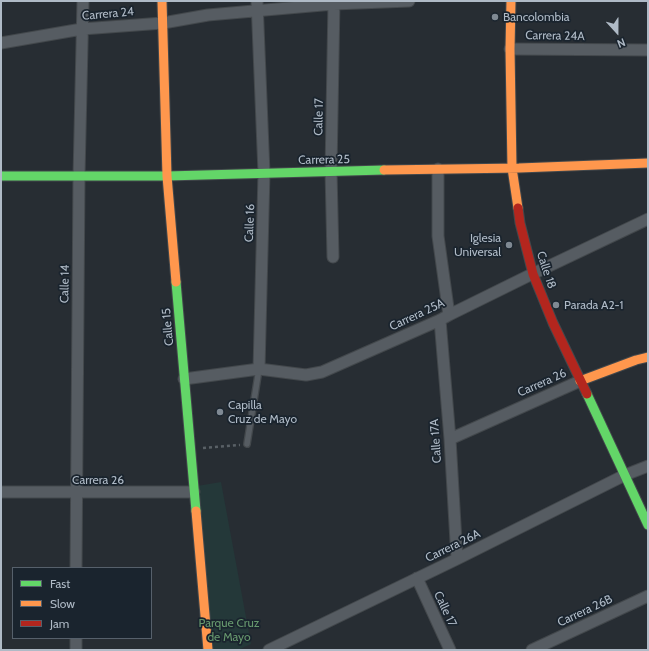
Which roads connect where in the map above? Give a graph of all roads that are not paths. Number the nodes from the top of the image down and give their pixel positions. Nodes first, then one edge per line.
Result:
1 (83, 1) edge
2 (162, 1) edge
3 (409, 1) edge
4 (511, 1) edge
5 (334, 3) edge
6 (257, 6) edge
7 (163, 23) junction
8 (82, 29) junction
9 (1, 43) edge
10 (510, 49) junction
11 (648, 50) edge
12 (648, 163) edge
13 (512, 168) junction
14 (438, 170) junction
15 (331, 172) junction
16 (264, 173) junction
17 (1, 176) edge
18 (79, 176) junction
19 (167, 176) junction
20 (648, 219) edge
21 (333, 257) dead end
22 (533, 274) junction
23 (444, 318) junction
24 (648, 357) edge
25 (259, 369) junction
26 (184, 379) junction
27 (580, 381) junction
28 (450, 439) junction
29 (247, 444) road end
30 (648, 466) edge
31 (625, 475) junction
32 (1, 492) edge
33 (194, 492) junction
34 (76, 493) junction
35 (648, 525) edge
36 (457, 559) junction
37 (76, 567) edge
38 (417, 578) junction
39 (648, 596) edge
40 (76, 639) edge
41 (76, 650) edge
42 (208, 650) edge
43 (269, 650) edge
44 (450, 650) edge
45 (532, 650) edge

1 - 8 street, Calle 14
2 - 7 street, Calle 15
3 - 5 street, Carrera 24
4 - 10 street, Calle 18
5 - 6 street, Carrera 24
5 - 15 street, Calle 17
6 - 7 street, Carrera 24
6 - 16 street, Calle 16
7 - 8 street, Carrera 24
7 - 19 street, Calle 15
8 - 9 street, Carrera 24
8 - 18 street, Calle 14
10 - 11 street, Carrera 24A
10 - 13 street, Calle 18
12 - 13 street, Carrera 25
13 - 14 street, Carrera 25
13 - 22 street, Calle 18
14 - 15 street, Carrera 25
14 - 23 street, Calle 17A
15 - 16 street, Carrera 25
15 - 21 street, Calle 17
16 - 19 street, Carrera 25
16 - 25 street, Calle 16
17 - 18 street, Carrera 25
18 - 19 street, Carrera 25
18 - 34 street, Calle 14
19 - 26 street, Calle 15
20 - 22 street, Carrera 25A
22 - 23 street, Carrera 25A
22 - 27 street, Calle 18
23 - 25 street, Carrera 25A
23 - 28 street, Calle 17A
24 - 27 street, Carrera 26
25 - 26 street, Carrera 25A
25 - 29 lane, Calle 16
26 - 33 street, Calle 15
27 - 28 street, Carrera 26
27 - 31 street, Calle 18
28 - 36 street, Calle 17A
30 - 31 street, Carrera 26A
31 - 35 street, Calle 18
31 - 36 street, Carrera 26A
32 - 34 street, Carrera 26
33 - 34 street, Carrera 26
33 - 42 street, Calle 15
34 - 37 street, Calle 14
36 - 38 street, Carrera 26A
38 - 43 street, Carrera 26A
38 - 44 street, Calle 17
39 - 45 street, Carrera 26B
40 - 41 street

